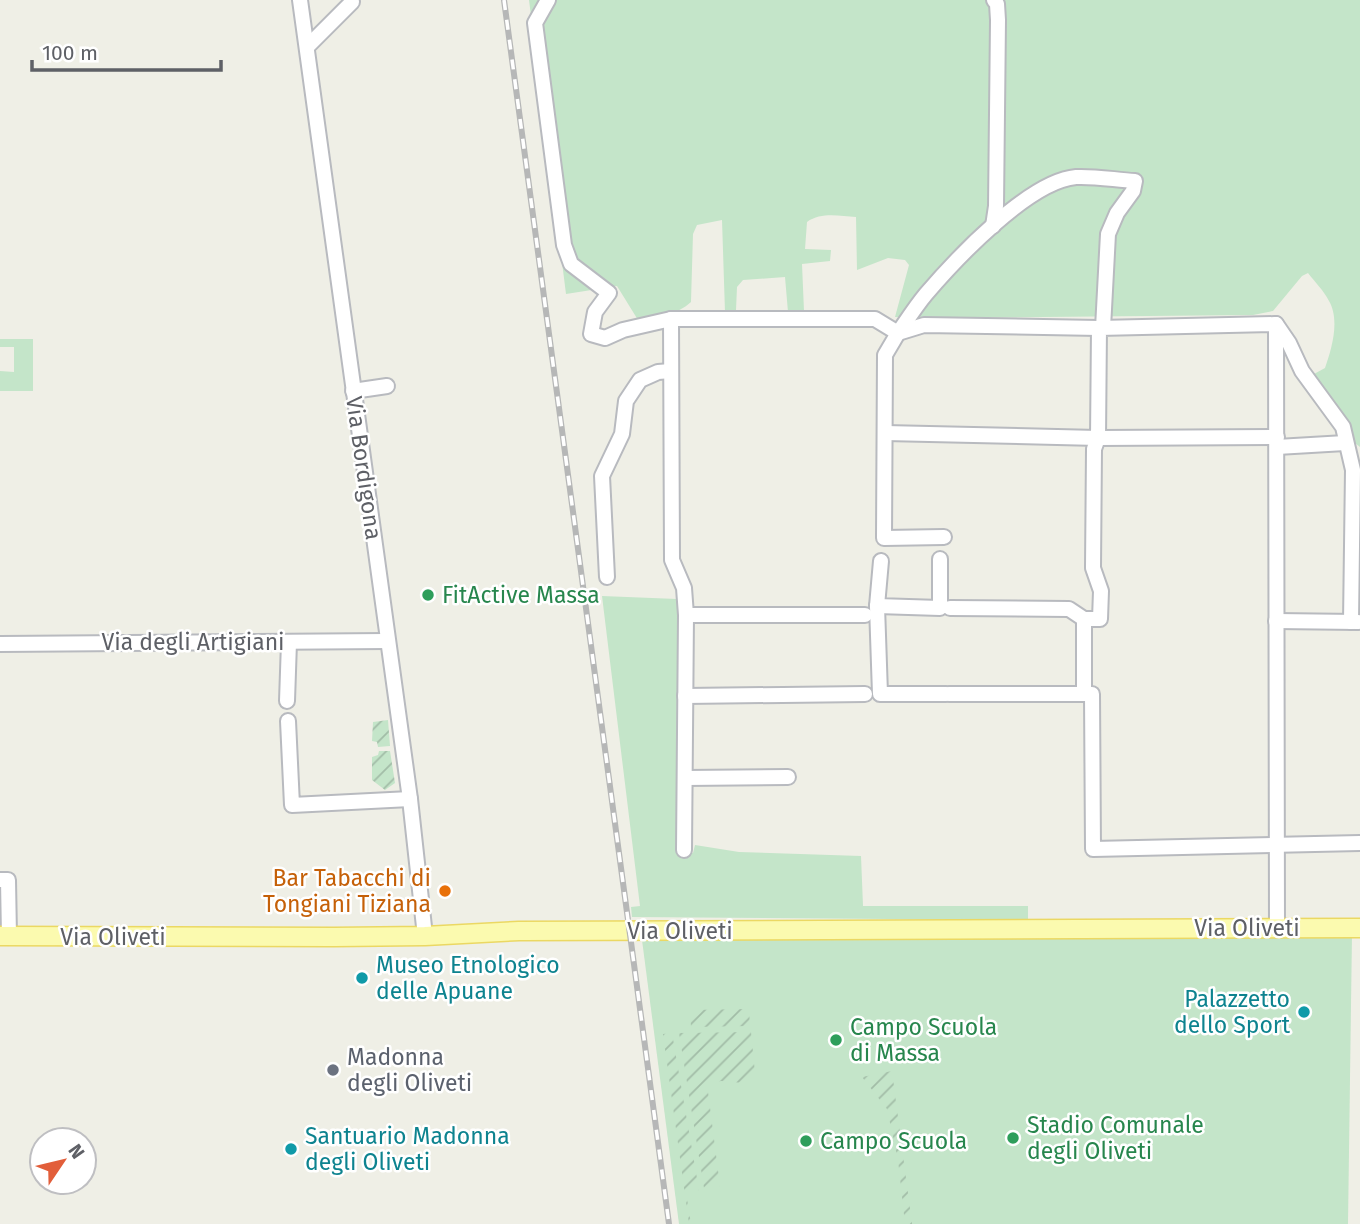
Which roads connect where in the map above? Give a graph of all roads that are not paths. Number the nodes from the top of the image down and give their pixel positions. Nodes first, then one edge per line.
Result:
1 (300, 0) edge
2 (548, 0) edge
3 (994, 0) edge
4 (352, 2) edge
5 (307, 47) junction
6 (993, 226) junction
7 (671, 319) junction
8 (1276, 324) junction
9 (1101, 328) junction
10 (898, 333) junction
11 (671, 371) junction
12 (387, 386) dead end
13 (353, 391) junction
14 (885, 433) junction
15 (1098, 438) junction
16 (1277, 442) junction
17 (1345, 443) junction
18 (884, 538) junction
19 (607, 577) dead end
20 (945, 608) junction
21 (872, 613) junction
22 (686, 615) junction
23 (1084, 619) junction
24 (1276, 621) junction
25 (1355, 622) edge
26 (387, 641) junction
27 (289, 642) junction
28 (0, 644) edge
29 (871, 694) junction
30 (1084, 694) junction
31 (685, 696) junction
32 (287, 701) dead end
33 (288, 721) dead end
34 (788, 777) dead end
35 (685, 778) junction
36 (410, 799) junction
37 (1360, 843) edge
38 (1276, 846) junction
39 (684, 850) dead end
40 (0, 880) edge
41 (1277, 928) junction
42 (1360, 928) edge
43 (5, 936) edge
44 (425, 936) junction

1 - 5 street, Via Bordigona
2 - 7 street
3 - 6 street
4 - 5 street
5 - 13 street, Via Bordigona
6 - 9 street
6 - 10 street
7 - 10 street
7 - 11 street
8 - 9 street
8 - 16 street
8 - 17 street
9 - 10 street
9 - 15 street
10 - 14 street
11 - 19 street
11 - 22 street
12 - 13 street
13 - 26 street, Via Bordigona
14 - 15 street
14 - 18 street
15 - 16 street
15 - 23 street
16 - 17 street
16 - 24 street
17 - 25 street
18 - 20 street
18 - 21 street
20 - 21 street
20 - 23 street
21 - 22 street
21 - 29 street
22 - 31 street
23 - 30 street
24 - 25 street
24 - 38 street
26 - 27 street, Via degli Artigiani
26 - 36 street, Via Bordigona
27 - 28 street, Via degli Artigiani
27 - 32 street
29 - 30 street
29 - 31 street
30 - 38 street
31 - 35 street
33 - 36 street
34 - 35 street
35 - 39 street
36 - 44 street, Via Bordigona
37 - 38 street
38 - 41 street
40 - 43 street
41 - 42 main road, Via Oliveti
41 - 44 main road, Via Oliveti
43 - 44 main road, Via Oliveti

